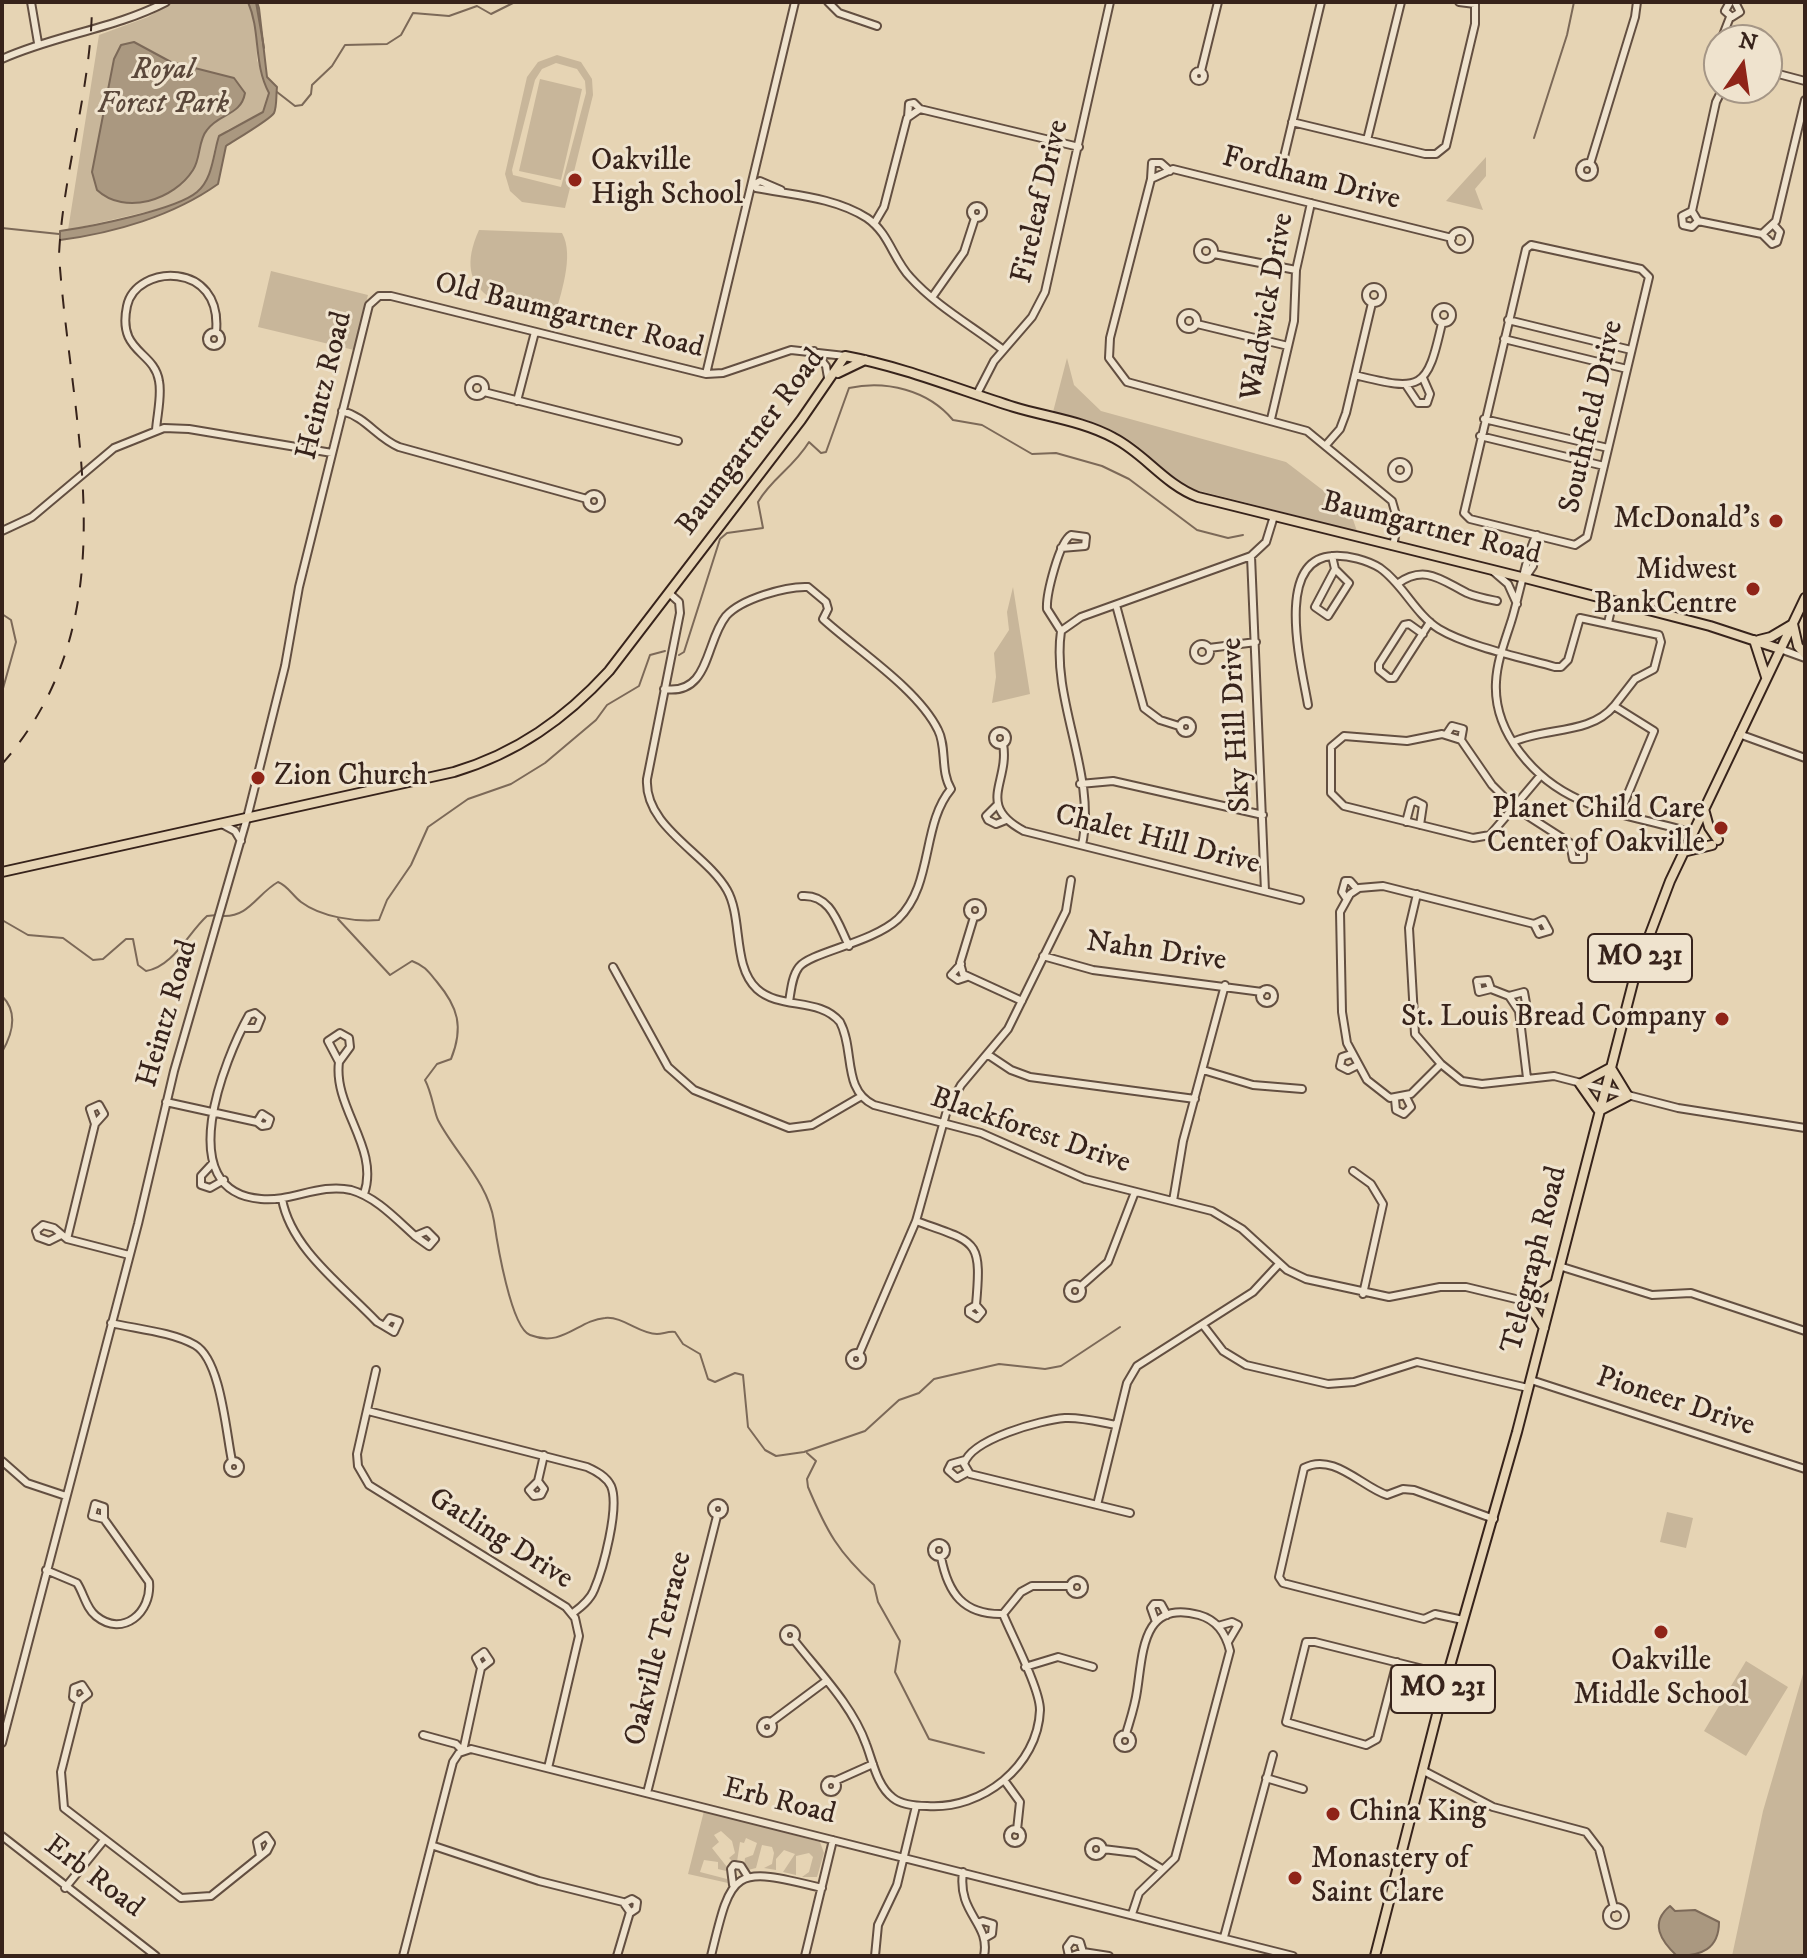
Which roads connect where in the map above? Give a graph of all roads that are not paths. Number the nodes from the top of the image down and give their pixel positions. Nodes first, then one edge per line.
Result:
1 (31, 2) edge
2 (166, 2) edge
3 (795, 2) edge
4 (828, 2) edge
5 (1110, 2) edge
6 (1218, 2) edge
7 (1321, 2) edge
8 (1401, 2) edge
9 (1459, 2) edge
10 (1637, 2) edge
11 (1733, 2) edge
12 (1475, 3) edge
13 (1730, 17) junction
14 (1727, 24) edge
15 (877, 26) dead end
16 (38, 43) junction
17 (2, 59) edge
18 (1201, 71) dead end
19 (1783, 75) edge
20 (1805, 81) edge
21 (1805, 100) edge
22 (1716, 104) edge
23 (1292, 122) junction
24 (1367, 140) junction
25 (1079, 147) junction
26 (1284, 157) dead end
27 (1590, 164) dead end
28 (1170, 171) junction
29 (1151, 179) junction
30 (754, 184) junction
31 (1311, 203) junction
32 (1692, 211) junction
33 (975, 218) dead end
34 (1698, 221) junction
35 (874, 224) junction
36 (1452, 238) dead end
37 (1214, 254) dead end
38 (1296, 270) junction
39 (933, 296) junction
40 (376, 297) joint
41 (1372, 303) dead end
42 (1508, 320) junction
43 (1442, 323) dead end
44 (1197, 324) dead end
45 (216, 332) dead end
46 (535, 332) junction
47 (1504, 339) junction
48 (1288, 346) junction
49 (1002, 349) junction
50 (1631, 350) junction
51 (814, 351) junction
52 (845, 356) junction
53 (865, 360) junction
54 (1627, 369) junction
55 (706, 374) junction
56 (1355, 375) junction
57 (1423, 378) junction
58 (831, 379) junction
59 (1406, 385) junction
60 (484, 392) dead end
61 (977, 394) junction
62 (517, 401) junction
63 (342, 411) junction
64 (1271, 419) junction
65 (1484, 419) junction
66 (156, 430) junction
67 (1480, 436) junction
68 (678, 441) dead end
69 (1326, 445) junction
70 (1608, 448) junction
71 (332, 453) junction
72 (1604, 466) junction
73 (1395, 476) dead end
74 (1383, 490) junction
75 (587, 499) dead end
76 (1274, 516) junction
77 (2, 531) edge
78 (1537, 535) junction
79 (1393, 546) junction
80 (1061, 548) dead end
81 (1251, 556) junction
82 (1332, 556) junction
83 (1335, 569) junction
84 (1492, 570) junction
85 (1525, 578) junction
86 (1397, 584) junction
87 (669, 593) junction
88 (1805, 598) edge
89 (1497, 601) dead end
90 (1613, 601) junction
91 (1517, 604) junction
92 (1116, 605) junction
93 (1430, 622) junction
94 (1608, 623) junction
95 (1793, 624) junction
96 (1061, 631) junction
97 (1423, 634) junction
98 (1754, 640) junction
99 (1256, 642) junction
100 (1209, 648) dead end
101 (1780, 649) junction
102 (1502, 652) junction
103 (1805, 656) edge
104 (1767, 678) junction
105 (664, 689) junction
106 (1308, 705) dead end
107 (1614, 706) junction
108 (1179, 726) dead end
109 (1739, 734) junction
110 (1446, 735) junction
111 (1461, 740) junction
112 (1513, 742) junction
113 (1003, 744) dead end
114 (1805, 758) edge
115 (1541, 775) junction
116 (1080, 784) junction
117 (998, 804) junction
118 (1514, 807) junction
119 (1704, 808) junction
120 (1620, 813) junction
121 (1263, 815) junction
122 (247, 818) junction
123 (1006, 820) junction
124 (1406, 822) junction
125 (222, 824) junction
126 (1420, 825) junction
127 (1692, 833) junction
128 (241, 841) junction
129 (1082, 845) junction
130 (1574, 846) dead end
131 (1683, 852) junction
132 (2, 872) edge
133 (1071, 880) dead end
134 (1357, 889) junction
135 (1265, 891) junction
136 (1417, 894) junction
137 (802, 896) dead end
138 (1346, 898) junction
139 (1300, 900) dead end
140 (974, 917) dead end
141 (1534, 924) dead end
142 (849, 946) junction
143 (1043, 956) junction
144 (961, 964) junction
145 (613, 967) dead end
146 (967, 977) junction
147 (1225, 985) junction
148 (1491, 989) dead end
149 (1262, 992) dead end
150 (1509, 996) junction
151 (1022, 1001) junction
152 (789, 1002) junction
153 (1519, 1011) junction
154 (246, 1028) dead end
155 (987, 1054) junction
156 (1351, 1054) junction
157 (339, 1062) junction
158 (1441, 1064) junction
159 (1356, 1066) junction
160 (1610, 1067) junction
161 (1203, 1070) junction
162 (1527, 1078) junction
163 (1580, 1084) junction
164 (1302, 1089) dead end
165 (1604, 1091) junction
166 (1628, 1096) junction
167 (860, 1097) junction
168 (1406, 1097) junction
169 (1195, 1099) junction
170 (1395, 1099) junction
171 (166, 1102) junction
172 (1599, 1111) junction
173 (213, 1113) junction
174 (257, 1122) dead end
175 (942, 1122) junction
176 (95, 1124) dead end
177 (1805, 1128) edge
178 (213, 1163) junction
179 (1353, 1171) dead end
180 (224, 1180) junction
181 (1135, 1192) junction
182 (364, 1194) junction
183 (282, 1199) junction
184 (1173, 1201) junction
185 (916, 1221) junction
186 (415, 1236) dead end
187 (129, 1255) junction
188 (1279, 1264) junction
189 (1559, 1266) junction
190 (1555, 1283) junction
191 (1081, 1286) dead end
192 (1363, 1294) junction
193 (1527, 1302) junction
194 (976, 1305) dead end
195 (1549, 1307) junction
196 (111, 1323) junction
197 (1203, 1325) junction
198 (384, 1326) dead end
199 (1544, 1328) junction
200 (1805, 1331) edge
201 (859, 1354) dead end
202 (376, 1370) dead end
203 (1530, 1384) junction
204 (368, 1411) junction
205 (1116, 1425) junction
206 (544, 1455) junction
207 (965, 1459) junction
208 (2, 1461) edge
209 (232, 1461) dead end
210 (1805, 1469) edge
211 (968, 1472) junction
212 (538, 1481) dead end
213 (66, 1496) junction
214 (1097, 1505) junction
215 (1130, 1513) dead end
216 (717, 1516) dead end
217 (104, 1519) dead end
218 (1494, 1519) junction
219 (941, 1557) dead end
220 (46, 1570) junction
221 (1070, 1586) dead end
222 (573, 1613) junction
223 (1003, 1614) junction
224 (1167, 1615) junction
225 (1463, 1620) junction
226 (1156, 1622) junction
227 (1218, 1626) junction
228 (794, 1640) dead end
229 (1228, 1642) junction
230 (1397, 1662) junction
231 (1025, 1667) junction
232 (1093, 1667) dead end
233 (481, 1668) dead end
234 (1447, 1675) junction
235 (826, 1681) junction
236 (79, 1701) dead end
237 (771, 1722) dead end
238 (1126, 1734) dead end
239 (423, 1735) dead end
240 (2, 1743) edge
241 (463, 1751) junction
242 (1273, 1755) dead end
243 (873, 1764) junction
244 (548, 1768) junction
245 (1422, 1770) junction
246 (1266, 1778) junction
247 (1004, 1780) junction
248 (835, 1781) dead end
249 (1303, 1789) dead end
250 (647, 1793) junction
251 (916, 1806) junction
252 (1017, 1830) dead end
253 (2, 1836) edge
254 (104, 1840) junction
255 (833, 1840) junction
256 (434, 1846) junction
257 (1103, 1849) dead end
258 (260, 1856) dead end
259 (903, 1857) junction
260 (1162, 1869) junction
261 (963, 1872) junction
262 (748, 1877) junction
263 (733, 1885) junction
264 (65, 1888) junction
265 (822, 1888) junction
266 (1614, 1908) dead end
267 (1132, 1914) junction
268 (977, 1923) junction
269 (1224, 1937) junction
270 (985, 1938) junction
271 (1083, 1952) junction
272 (156, 1956) edge
273 (403, 1956) edge
274 (617, 1956) edge
275 (711, 1956) edge
276 (805, 1956) edge
277 (875, 1956) edge
278 (984, 1956) edge
279 (1071, 1956) edge
280 (1109, 1956) edge
281 (1293, 1956) edge
282 (1375, 1956) edge

1 - 16 street
2 - 16 street
3 - 30 street
4 - 15 street
5 - 25 street, Fireleaf Drive
6 - 18 street
7 - 23 street
8 - 24 street
9 - 12 street
10 - 27 street
11 - 13 street
11 - 13 street
12 - 24 street
13 - 14 street
16 - 17 street
19 - 20 street
21 - 34 street
22 - 32 street
23 - 24 street
23 - 26 street
25 - 35 street
25 - 49 street, Fireleaf Drive
28 - 29 street
28 - 29 street
28 - 31 street, Fordham Drive
29 - 64 street
30 - 35 street
30 - 55 street
31 - 36 street, Fordham Drive
31 - 38 street, Waldwick Drive
32 - 34 street
32 - 34 street
33 - 39 street
35 - 39 street
37 - 38 street
38 - 48 street, Waldwick Drive
39 - 49 street
40 - 46 street, Old Baumgartner Road
40 - 63 street, Heintz Road
41 - 56 street
42 - 47 street, Southfield Drive
42 - 50 street
42 - 50 street, Southfield Drive
43 - 57 street
44 - 48 street
45 - 66 street
46 - 55 street, Old Baumgartner Road
46 - 62 street
47 - 54 street
47 - 65 street, Southfield Drive
48 - 64 street, Waldwick Drive
49 - 61 street, Fireleaf Drive
50 - 54 street, Southfield Drive
51 - 52 street, Old Baumgartner Road
51 - 55 street, Old Baumgartner Road
51 - 58 street
52 - 53 main road, Baumgartner Road
52 - 58 main road, Baumgartner Road
53 - 58 main road
53 - 61 main road, Baumgartner Road
54 - 70 street, Southfield Drive
56 - 59 street
56 - 69 street
57 - 59 street
57 - 59 street
58 - 87 main road, Baumgartner Road
60 - 62 street
61 - 76 main road, Baumgartner Road
62 - 68 street
63 - 71 street, Heintz Road
63 - 75 street
64 - 69 street
65 - 67 street, Southfield Drive
65 - 70 street
66 - 71 street
66 - 77 street
67 - 72 street
67 - 78 street, Southfield Drive
69 - 74 street
70 - 72 street, Southfield Drive
71 - 122 street, Heintz Road
72 - 78 street, Southfield Drive
73 - 74 street
74 - 79 street
76 - 79 main road, Baumgartner Road
76 - 81 street
78 - 85 street
79 - 84 main road, Baumgartner Road
80 - 96 street
81 - 92 street
81 - 99 street, Sky Hill Drive
82 - 83 street
82 - 86 street
82 - 106 street
83 - 83 street
84 - 85 main road, Baumgartner Road
84 - 91 street
85 - 90 main road, Baumgartner Road
85 - 91 street
86 - 89 street
86 - 93 street
87 - 105 street
87 - 122 main road, Baumgartner Road
88 - 95 main road, Telegraph Road / MO 231
90 - 94 street
90 - 98 main road, Baumgartner Road
91 - 102 street
92 - 96 street
92 - 108 street
93 - 97 street
93 - 102 street
94 - 102 street
94 - 107 street
95 - 98 main road
95 - 101 main road, Telegraph Road / MO 231
95 - 103 main road
96 - 116 street
97 - 97 street
98 - 101 main road, Baumgartner Road
98 - 104 main road
99 - 100 street
99 - 121 street, Sky Hill Drive
101 - 103 street
101 - 104 main road, Telegraph Road / MO 231
102 - 112 street
104 - 109 main road, Telegraph Road / MO 231
105 - 142 street
105 - 152 street
107 - 112 street
107 - 120 street
109 - 114 street
109 - 119 main road, Telegraph Road / MO 231
110 - 111 street
110 - 111 street
110 - 124 street
111 - 118 street
112 - 115 street
113 - 117 street
115 - 118 street
115 - 120 street
116 - 121 street
116 - 129 street
117 - 123 street
117 - 123 street
118 - 126 street
118 - 130 street
119 - 127 main road, Telegraph Road / MO 231
119 - 131 main road
120 - 127 street
121 - 135 street, Sky Hill Drive
122 - 125 main road, Baumgartner Road
122 - 128 street, Heintz Road
123 - 129 street, Chalet Hill Drive
124 - 126 street
124 - 126 street
125 - 128 street
125 - 132 main road, Baumgartner Road
127 - 131 main road, Telegraph Road / MO 231
128 - 171 street, Heintz Road
129 - 135 street, Chalet Hill Drive
131 - 160 main road, Telegraph Road / MO 231
133 - 143 street
134 - 136 street
134 - 138 street
134 - 138 street
135 - 139 street, Chalet Hill Drive
136 - 141 street
136 - 158 street
137 - 142 street
138 - 156 street
140 - 144 street
142 - 152 street
143 - 147 street, Nahn Drive
143 - 151 street
144 - 146 street
144 - 146 street
145 - 167 street
146 - 151 street
147 - 149 street, Nahn Drive
147 - 161 street
148 - 150 street
150 - 153 street
150 - 153 street
151 - 155 street
152 - 167 street
153 - 162 street
154 - 173 street
155 - 169 street
155 - 175 street
156 - 159 street
156 - 159 street
157 - 157 street
157 - 182 street
158 - 162 street
158 - 168 street
159 - 170 street
160 - 163 main road
160 - 165 main road, Telegraph Road / MO 231
160 - 166 main road
161 - 164 street
161 - 169 street
162 - 163 street
163 - 165 street
163 - 172 main road
165 - 166 street
165 - 172 main road, Telegraph Road / MO 231
166 - 172 main road
166 - 177 street
167 - 175 street, Blackforest Drive
168 - 170 street
168 - 170 street
169 - 184 street
171 - 173 street
171 - 187 street, Heintz Road
172 - 189 main road, Telegraph Road / MO 231
173 - 174 street
173 - 178 street
175 - 181 street, Blackforest Drive
175 - 185 street
176 - 187 street
178 - 180 street
178 - 180 street
179 - 192 street
180 - 183 street
181 - 184 street, Blackforest Drive
181 - 191 street
182 - 183 street
182 - 186 street
183 - 198 street
184 - 188 street, Blackforest Drive
185 - 194 street
185 - 201 street
187 - 196 street, Heintz Road
188 - 192 street, Blackforest Drive
188 - 197 street
189 - 190 main road, Telegraph Road / MO 231
189 - 200 street
190 - 193 main road
190 - 195 main road, Telegraph Road / MO 231
192 - 193 street, Blackforest Drive
193 - 195 street, Blackforest Drive
193 - 199 main road
195 - 199 main road, Telegraph Road / MO 231
196 - 209 street
196 - 213 street, Heintz Road
197 - 203 street, Pioneer Drive
197 - 205 street
199 - 203 main road, Telegraph Road / MO 231
202 - 204 street, Gatling Drive
203 - 210 street, Pioneer Drive
203 - 218 main road, Telegraph Road / MO 231
204 - 206 street
204 - 222 street, Gatling Drive
205 - 207 street
205 - 214 street
206 - 212 street
206 - 222 street
207 - 211 street
207 - 211 street
208 - 213 street
211 - 214 street
213 - 220 street, Heintz Road
214 - 215 street
216 - 250 street, Oakville Terrace
217 - 220 street
218 - 225 main road, Telegraph Road / MO 231
218 - 225 street
219 - 223 street
220 - 240 street, Heintz Road
221 - 223 street
222 - 244 street, Gatling Drive
223 - 231 street
224 - 226 street
224 - 226 street
224 - 227 street
225 - 234 main road, Telegraph Road / MO 231
226 - 238 street
227 - 229 street
227 - 229 street
228 - 235 street
229 - 260 street
230 - 230 street
230 - 234 street
231 - 232 street
231 - 247 street
233 - 241 street
234 - 245 main road, Telegraph Road / MO 231
235 - 237 street
235 - 243 street
236 - 254 street
239 - 241 street, Erb Road
241 - 244 street, Erb Road
241 - 256 street
242 - 246 street
243 - 248 street
243 - 251 street
244 - 250 street, Erb Road
245 - 266 street
245 - 282 main road, Telegraph Road / MO 231
246 - 249 street
246 - 269 street
247 - 251 street
247 - 252 street
250 - 255 street, Erb Road
251 - 259 street
253 - 264 street, Erb Road
254 - 258 street
254 - 264 street
255 - 259 street, Erb Road
255 - 265 street
256 - 273 street
256 - 274 street
257 - 260 street
259 - 261 street, Erb Road
259 - 277 street
260 - 267 street
261 - 267 street, Erb Road
261 - 268 street
262 - 263 street
262 - 263 street
262 - 265 street
263 - 275 street
264 - 272 street, Erb Road
265 - 276 street
267 - 269 street, Erb Road
268 - 270 street
268 - 270 street
269 - 281 street, Erb Road
270 - 278 street
271 - 279 street
271 - 279 street
271 - 280 street

